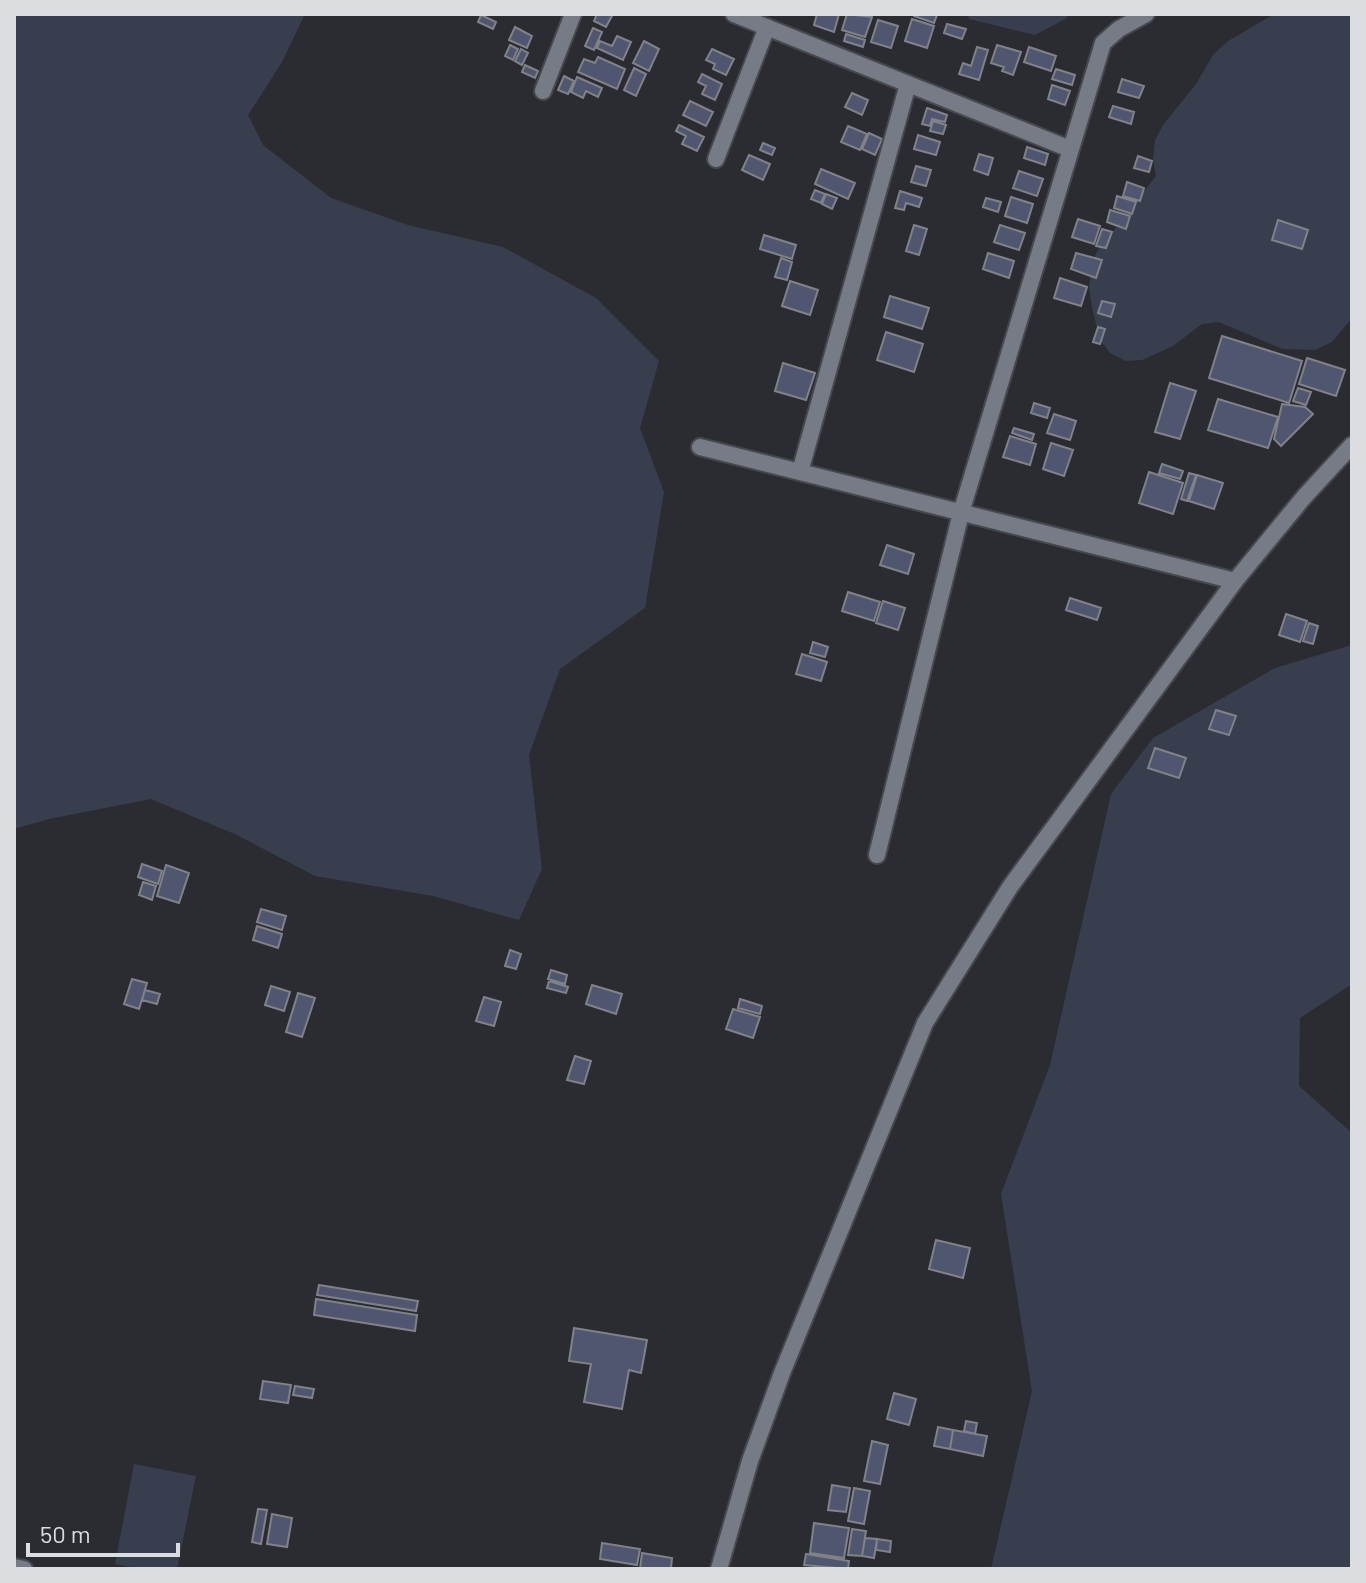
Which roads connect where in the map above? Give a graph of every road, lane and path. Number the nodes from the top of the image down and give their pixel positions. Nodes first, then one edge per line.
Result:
1 (573, 14) edge
2 (734, 14) edge
3 (1146, 14) edge
4 (767, 27) junction
5 (908, 84) junction
6 (543, 91) dead end
7 (1070, 149) junction
8 (716, 159) dead end
9 (1352, 445) edge
10 (700, 447) dead end
11 (800, 472) junction
12 (961, 513) junction
13 (1235, 581) junction
14 (877, 855) dead end
15 (14, 1567) edge
16 (24, 1569) edge
17 (719, 1569) edge

1 - 6 street
2 - 4 street
3 - 7 street
4 - 5 street
4 - 8 street
5 - 7 street
5 - 11 street
7 - 12 street
9 - 13 street
10 - 11 street
11 - 12 street
12 - 13 street
12 - 14 street
13 - 17 street
15 - 16 street

